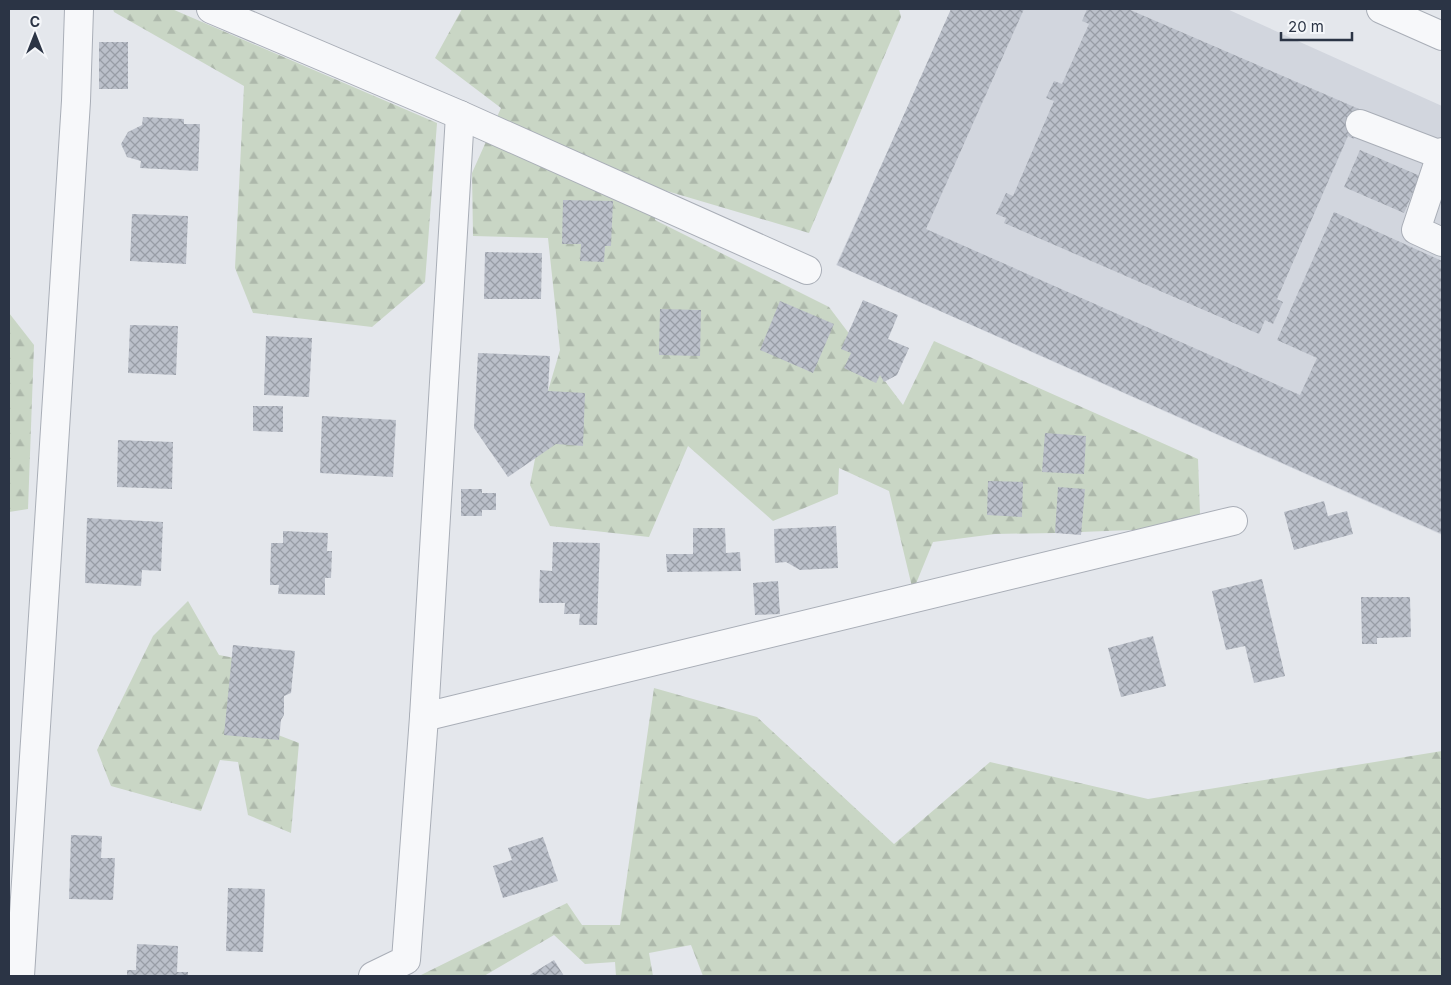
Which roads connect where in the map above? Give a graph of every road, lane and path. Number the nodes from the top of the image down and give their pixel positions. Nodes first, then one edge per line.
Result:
1 (79, 9) edge
2 (212, 9) edge
3 (1381, 9) edge
4 (1442, 36) edge
5 (460, 115) junction
6 (1360, 124) dead end
7 (1442, 154) edge
8 (1442, 242) edge
9 (807, 270) dead end
10 (1233, 521) dead end
11 (424, 716) junction
12 (20, 976) edge
13 (373, 976) edge

1 - 12 street
2 - 5 street
3 - 4 street
5 - 9 street
5 - 11 street
6 - 7 street
7 - 8 street
10 - 11 street
11 - 13 street

